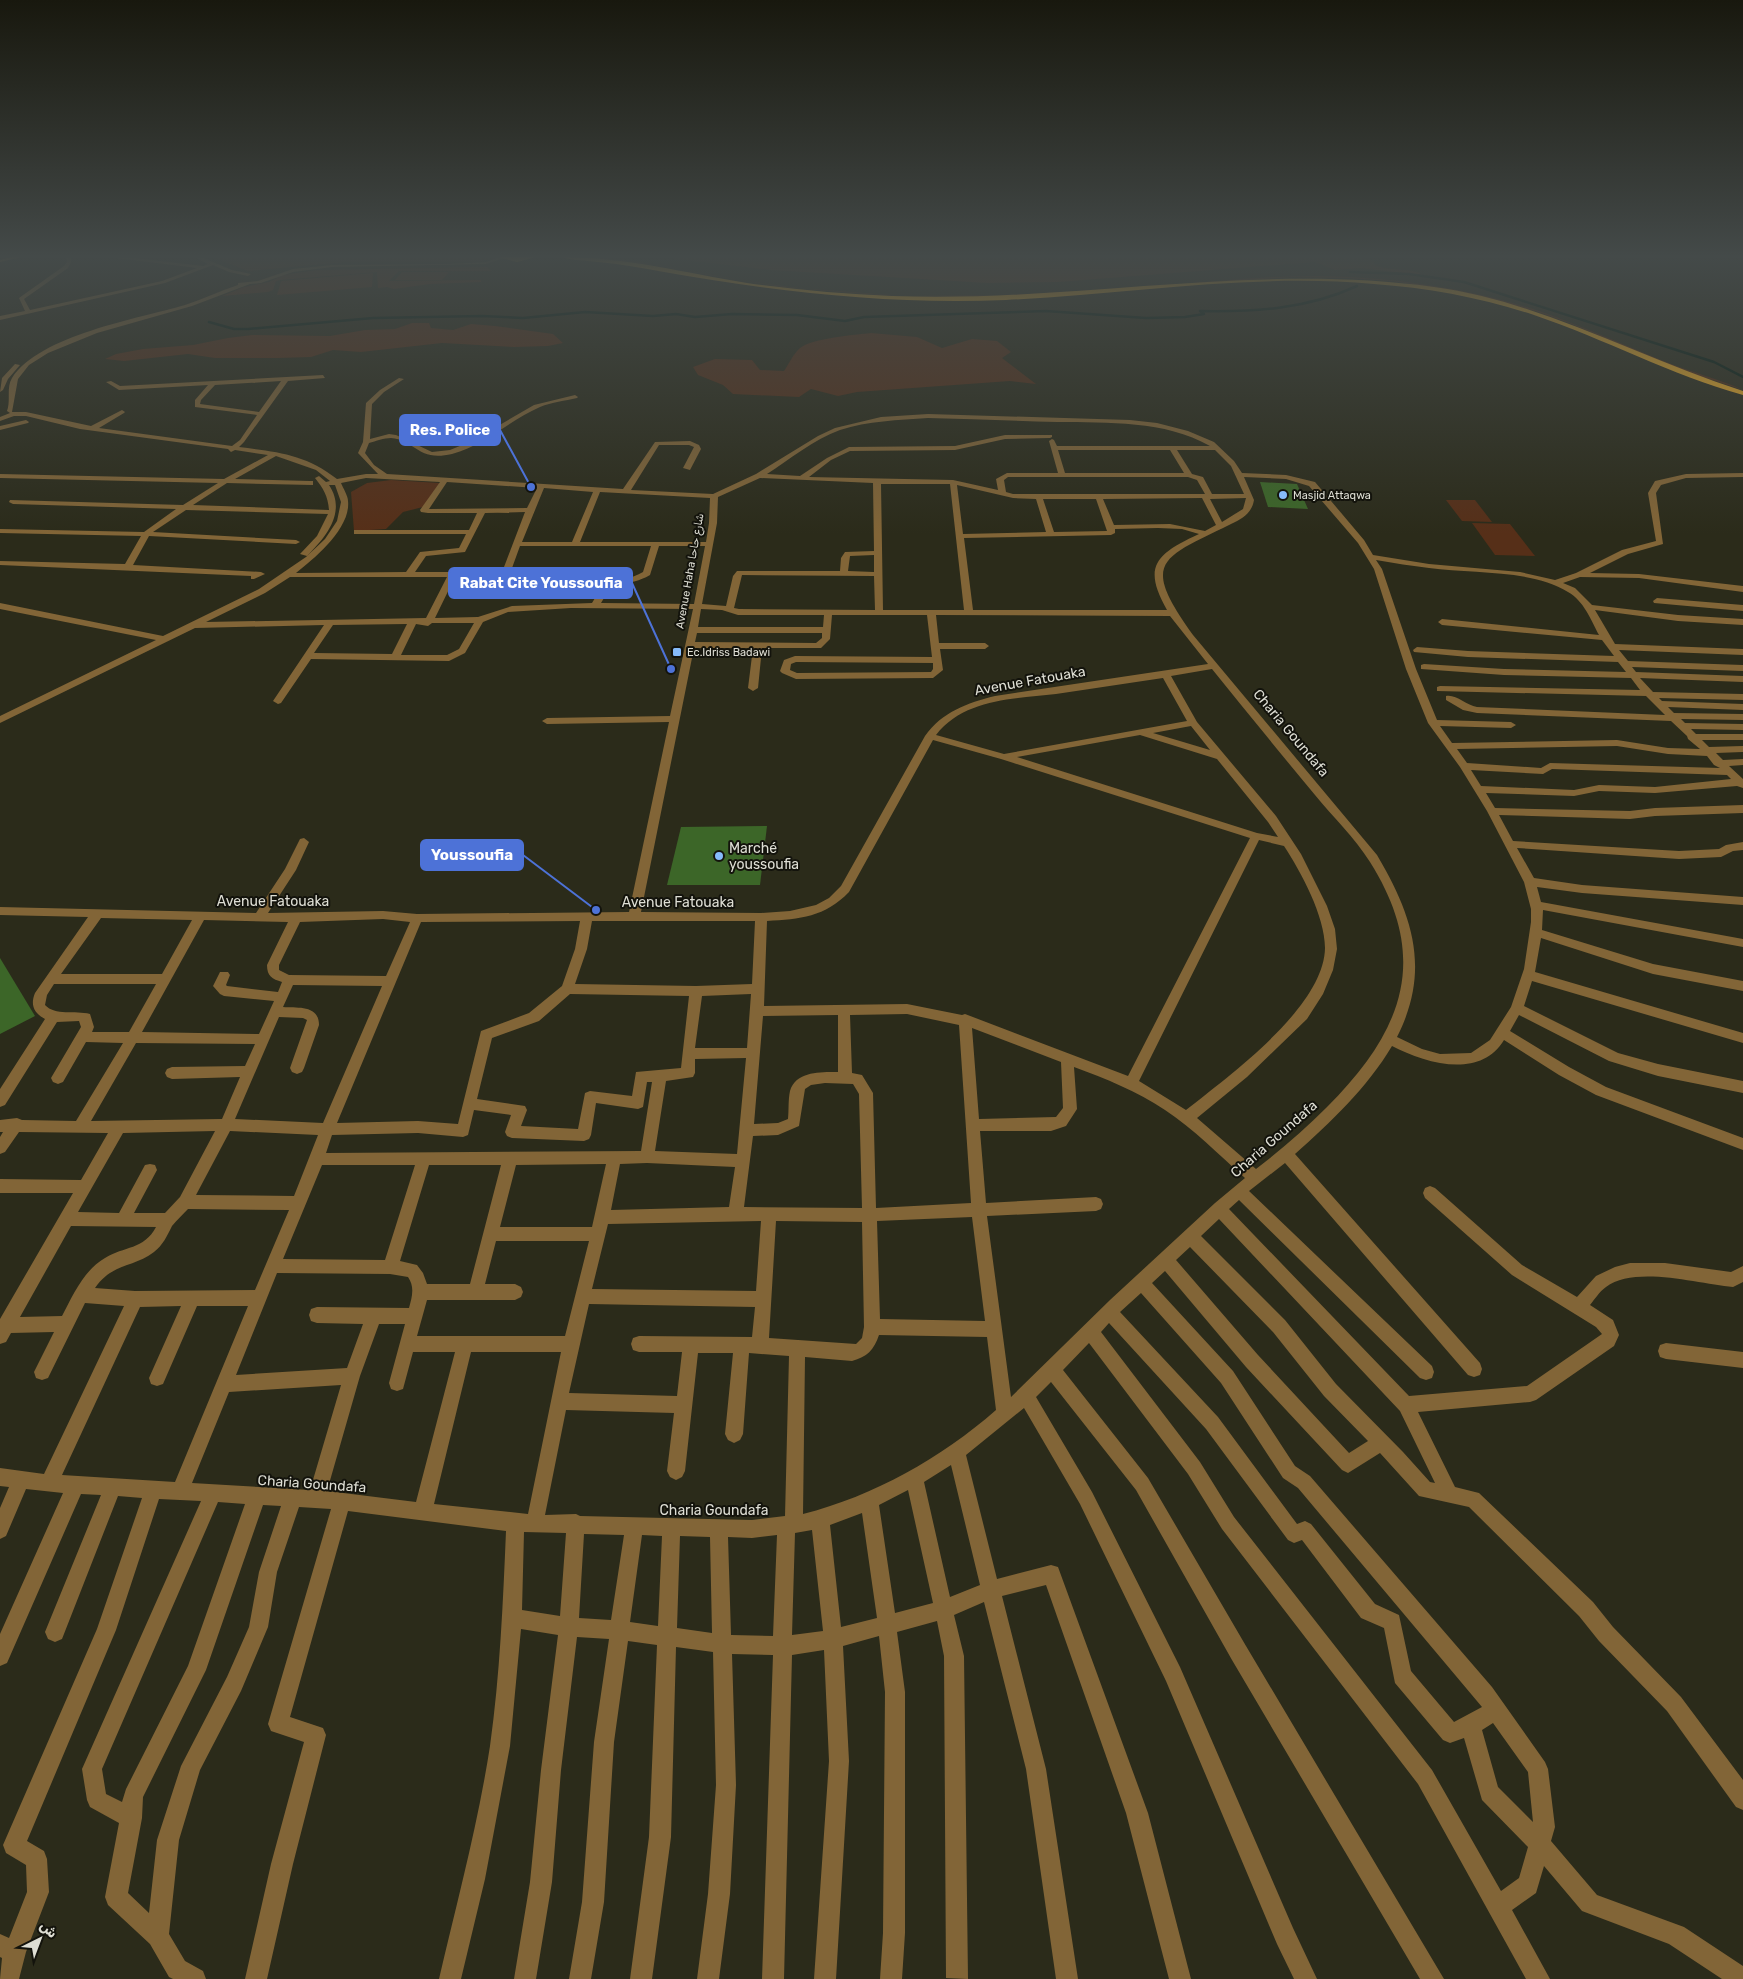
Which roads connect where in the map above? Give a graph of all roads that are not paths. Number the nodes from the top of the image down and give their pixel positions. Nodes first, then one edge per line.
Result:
1 (42, 349) edge
2 (54, 349) edge
3 (1626, 349) edge
4 (1641, 349) edge
5 (323, 377) dead end
6 (286, 379) junction
7 (401, 379) dead end
8 (109, 382) dead end
9 (214, 382) junction
10 (1743, 387) edge
11 (0, 390) edge
12 (1743, 392) edge
13 (575, 397) dead end
14 (0, 411) edge
15 (11, 412) junction
16 (122, 412) dead end
17 (262, 414) junction
18 (2, 419) edge
19 (1048, 419) junction
20 (26, 422) junction
21 (93, 428) junction
22 (1, 430) edge
23 (1050, 436) junction
24 (153, 439) junction
25 (366, 442) junction
26 (667, 442) junction
27 (1055, 448) junction
28 (1216, 448) junction
29 (232, 449) junction
30 (1173, 449) junction
31 (277, 453) junction
32 (268, 458) junction
33 (687, 468) dead end
34 (1062, 475) junction
35 (1189, 475) junction
36 (1239, 475) junction
37 (1743, 475) edge
38 (0, 476) edge
39 (386, 476) junction
40 (759, 476) junction
41 (446, 479) junction
42 (801, 479) junction
43 (226, 481) junction
44 (335, 481) junction
45 (877, 482) junction
46 (953, 482) junction
47 (310, 483) dead end
48 (324, 484) junction
49 (542, 486) junction
50 (598, 489) junction
51 (626, 491) junction
52 (635, 492) junction
53 (1002, 493) junction
54 (714, 496) junction
55 (1249, 496) junction
56 (1039, 497) junction
57 (1099, 497) junction
58 (1207, 497) junction
59 (12, 502) dead end
60 (184, 508) junction
61 (530, 510) junction
62 (482, 511) junction
63 (333, 512) junction
64 (1220, 526) junction
65 (1112, 527) junction
66 (0, 531) edge
67 (358, 532) dead end
68 (472, 532) junction
69 (1204, 533) junction
70 (146, 534) junction
71 (1050, 534) junction
72 (961, 536) junction
73 (296, 542) dead end
74 (575, 543) junction
75 (516, 544) junction
76 (656, 544) junction
77 (708, 544) junction
78 (877, 553) junction
79 (1372, 557) junction
80 (0, 563) edge
81 (128, 567) junction
82 (503, 573) junction
83 (844, 573) junction
84 (409, 574) junction
85 (452, 574) junction
86 (877, 574) junction
87 (276, 575) junction
88 (290, 575) junction
89 (1579, 575) junction
90 (254, 577) dead end
91 (1556, 584) junction
92 (482, 585) dead end
93 (1743, 589) edge
94 (1657, 601) dead end
95 (0, 606) edge
96 (595, 606) junction
97 (1589, 607) junction
98 (696, 608) junction
99 (1743, 608) edge
100 (734, 611) junction
101 (828, 613) junction
102 (879, 613) junction
103 (932, 613) junction
104 (969, 613) junction
105 (1171, 613) junction
106 (480, 620) junction
107 (428, 622) junction
108 (1442, 622) dead end
109 (1743, 622) edge
110 (330, 623) junction
111 (412, 623) junction
112 (193, 625) junction
113 (693, 630) junction
114 (735, 630) junction
115 (827, 630) junction
116 (153, 636) junction
117 (1605, 638) junction
118 (164, 639) junction
119 (690, 645) junction
120 (732, 646) junction
121 (758, 646) junction
122 (936, 646) junction
123 (985, 646) dead end
124 (1612, 647) junction
125 (1417, 650) dead end
126 (1743, 652) edge
127 (308, 656) junction
128 (395, 658) junction
129 (937, 660) junction
130 (1622, 662) junction
131 (1214, 666) junction
132 (1424, 667) dead end
133 (1743, 668) edge
134 (1166, 675) junction
135 (1634, 676) junction
136 (1743, 678) edge
137 (753, 688) dead end
138 (1440, 689) dead end
139 (1649, 694) junction
140 (1743, 697) edge
141 (1449, 698) dead end
142 (278, 701) dead end
143 (1658, 704) junction
144 (1743, 707) edge
145 (0, 711) edge
146 (1671, 717) junction
147 (1743, 717) edge
148 (674, 719) junction
149 (0, 720) edge
150 (547, 720) dead end
151 (1433, 722) junction
152 (1193, 723) junction
153 (1512, 725) dead end
154 (1680, 726) junction
155 (1743, 727) edge
156 (1139, 732) junction
157 (930, 736) junction
158 (1691, 737) junction
159 (1743, 737) edge
160 (1451, 746) junction
161 (1743, 749) edge
162 (1707, 752) junction
163 (1219, 756) junction
164 (1005, 757) junction
165 (1743, 762) edge
166 (1718, 763) junction
167 (1464, 766) junction
168 (1737, 778) edge
169 (1478, 789) junction
170 (1743, 809) edge
171 (1492, 811) junction
172 (1256, 836) junction
173 (304, 842) dead end
174 (1288, 843) junction
175 (1509, 844) junction
176 (1743, 846) edge
177 (1530, 882) junction
178 (1743, 900) edge
179 (1536, 905) junction
180 (0, 911) edge
181 (97, 914) junction
182 (201, 915) junction
183 (634, 916) junction
184 (259, 917) junction
185 (587, 917) junction
186 (761, 917) junction
187 (296, 918) junction
188 (417, 918) junction
189 (1535, 932) junction
190 (1743, 943) edge
191 (224, 975) dead end
192 (1528, 975) junction
193 (52, 979) junction
194 (166, 979) junction
195 (289, 980) junction
196 (389, 981) junction
197 (1743, 986) edge
198 (567, 989) junction
199 (758, 989) junction
200 (696, 992) junction
201 (281, 996) junction
202 (1517, 1008) junction
203 (844, 1009) junction
204 (757, 1010) junction
205 (274, 1012) junction
206 (53, 1017) junction
207 (965, 1020) junction
208 (1503, 1033) junction
209 (82, 1037) junction
210 (133, 1037) junction
211 (1743, 1038) edge
212 (262, 1039) junction
213 (1389, 1039) junction
214 (752, 1053) junction
215 (688, 1054) junction
216 (1067, 1059) junction
217 (297, 1068) dead end
218 (248, 1071) junction
219 (172, 1073) dead end
220 (660, 1076) junction
221 (845, 1077) junction
222 (58, 1078) dead end
223 (1131, 1084) junction
224 (1743, 1087) edge
225 (0, 1101) edge
226 (469, 1104) junction
227 (1186, 1118) junction
228 (16, 1124) junction
229 (226, 1124) junction
230 (973, 1125) junction
231 (0, 1126) edge
232 (80, 1126) junction
233 (119, 1127) junction
234 (327, 1129) junction
235 (747, 1130) junction
236 (1743, 1144) edge
237 (0, 1148) edge
238 (1286, 1154) junction
239 (647, 1157) junction
240 (614, 1158) junction
241 (318, 1159) junction
242 (424, 1159) junction
243 (510, 1159) junction
244 (742, 1161) junction
245 (150, 1170) dead end
246 (1256, 1178) junction
247 (0, 1186) edge
248 (86, 1186) junction
249 (1240, 1191) junction
250 (1430, 1193) dead end
251 (185, 1202) junction
252 (299, 1202) junction
253 (1096, 1204) dead end
254 (1219, 1209) junction
255 (979, 1211) junction
256 (736, 1214) junction
257 (769, 1215) junction
258 (870, 1215) junction
259 (602, 1217) junction
260 (68, 1219) junction
261 (123, 1219) junction
262 (168, 1220) junction
263 (492, 1234) junction
264 (598, 1234) junction
265 (1190, 1236) junction
266 (1166, 1260) junction
267 (272, 1266) junction
268 (390, 1267) junction
269 (1743, 1273) edge
270 (1142, 1283) junction
271 (476, 1291) junction
272 (421, 1292) junction
273 (515, 1292) dead end
274 (82, 1295) junction
275 (583, 1296) junction
276 (192, 1298) junction
277 (259, 1298) junction
278 (136, 1299) junction
279 (763, 1299) junction
280 (1579, 1307) junction
281 (1109, 1312) junction
282 (317, 1315) dead end
283 (374, 1316) junction
284 (414, 1316) junction
285 (5, 1322) edge
286 (67, 1324) junction
287 (872, 1327) junction
288 (994, 1329) junction
289 (1090, 1332) junction
290 (407, 1344) junction
291 (465, 1344) junction
292 (571, 1344) junction
293 (639, 1344) dead end
294 (690, 1345) junction
295 (742, 1345) junction
296 (760, 1345) junction
297 (797, 1350) junction
298 (1666, 1351) dead end
299 (1743, 1360) edge
300 (1051, 1368) junction
301 (1474, 1369) dead end
302 (42, 1372) dead end
303 (1426, 1372) dead end
304 (352, 1376) junction
305 (157, 1378) dead end
306 (397, 1383) dead end
307 (224, 1384) junction
308 (1025, 1395) junction
309 (559, 1401) junction
310 (684, 1405) junction
311 (1406, 1405) junction
312 (1005, 1414) junction
313 (734, 1434) dead end
314 (1381, 1442) junction
315 (956, 1452) junction
316 (676, 1471) dead end
317 (0, 1477) edge
318 (914, 1477) junction
319 (21, 1479) junction
320 (49, 1483) junction
321 (76, 1484) junction
322 (113, 1487) junction
323 (153, 1490) junction
324 (180, 1490) junction
325 (213, 1494) junction
326 (1450, 1495) junction
327 (257, 1496) junction
328 (292, 1497) junction
329 (316, 1499) junction
330 (869, 1500) junction
331 (342, 1501) junction
332 (423, 1511) junction
333 (820, 1518) junction
334 (525, 1522) junction
335 (576, 1523) junction
336 (634, 1525) junction
337 (790, 1525) junction
338 (671, 1526) junction
339 (719, 1529) junction
340 (0, 1530) edge
341 (991, 1590) junction
342 (943, 1610) junction
343 (512, 1618) junction
344 (887, 1624) junction
345 (569, 1627) junction
346 (618, 1630) junction
347 (55, 1632) dead end
348 (666, 1638) junction
349 (833, 1639) junction
350 (722, 1644) junction
351 (784, 1646) junction
352 (0, 1656) edge
353 (1496, 1710) junction
354 (1471, 1725) junction
355 (1743, 1800) edge
356 (131, 1818) junction
357 (1539, 1844) junction
358 (1498, 1907) junction
359 (158, 1936) junction
360 (8, 1949) edge
361 (8, 1979) edge
362 (195, 1979) edge
363 (256, 1979) edge
364 (450, 1979) edge
365 (525, 1979) edge
366 (580, 1979) edge
367 (641, 1979) edge
368 (708, 1979) edge
369 (773, 1979) edge
370 (825, 1979) edge
371 (891, 1979) edge
372 (958, 1979) edge
373 (1067, 1979) edge
374 (1180, 1979) edge
375 (1306, 1979) edge
376 (1433, 1979) edge
377 (1539, 1979) edge
378 (1742, 1979) edge

1 - 11 street
2 - 15 street
3 - 12 highway
4 - 10 highway
5 - 6 street
6 - 9 street
6 - 17 street
7 - 25 street
8 - 9 street
9 - 17 street
13 - 25 street
14 - 15 street
15 - 18 street
15 - 21 street
16 - 21 street
17 - 29 street
18 - 20 street
18 - 22 street
19 - 23 street
19 - 28 street
19 - 40 street
20 - 22 street
20 - 24 street
21 - 24 street
23 - 27 street
23 - 42 street
24 - 29 street
25 - 39 street
26 - 33 street
26 - 51 street
26 - 52 street
27 - 30 street
27 - 34 street
28 - 30 street
28 - 36 street
29 - 31 street
29 - 32 street
30 - 35 street
31 - 32 street
31 - 44 street
32 - 43 street
32 - 48 street
34 - 35 street
34 - 53 street
35 - 58 street
36 - 55 street
36 - 79 street
37 - 89 street
38 - 43 street
39 - 41 street, Avenue Haha شارع حاحا
39 - 44 street, Avenue Haha شارع حاحا
40 - 42 street
40 - 54 street
41 - 49 street, Avenue Haha شارع حاحا
41 - 62 street
42 - 45 street
43 - 47 street
43 - 60 street
44 - 48 street, Avenue Haha شارع حاحا
44 - 88 street
45 - 46 street
45 - 78 street
46 - 53 street
46 - 72 street
48 - 63 street
49 - 50 street, Avenue Haha شارع حاحا
49 - 61 street
50 - 51 street, Avenue Haha شارع حاحا
50 - 74 street
51 - 52 street, Avenue Haha شارع حاحا
52 - 54 street, Avenue Haha شارع حاحا
53 - 56 street
54 - 77 street, Avenue Haha شارع حاحا
55 - 58 street
55 - 64 street, Charia Goundafa
56 - 57 street
56 - 71 street
57 - 58 street
57 - 65 street
58 - 64 street
59 - 60 street
60 - 63 street
60 - 70 street
61 - 62 street
61 - 75 street
62 - 68 street
63 - 87 street
64 - 69 street, Charia Goundafa
65 - 69 street
65 - 71 street
66 - 70 street
67 - 68 street
68 - 84 street
69 - 105 street, Charia Goundafa
70 - 73 street
70 - 81 street
71 - 72 street
72 - 104 street
74 - 75 street
74 - 76 street
75 - 82 street
76 - 77 street
76 - 96 street
77 - 98 street, Avenue Haha شارع حاحا
78 - 83 street
78 - 86 street
79 - 91 street
79 - 151 street
80 - 81 street
81 - 90 street
82 - 85 street
82 - 92 street
83 - 86 street
83 - 100 street
84 - 85 street
84 - 88 street
85 - 107 street
86 - 102 street
87 - 88 street
87 - 116 street
88 - 112 street
89 - 91 street
89 - 93 street
91 - 97 street
94 - 99 street
95 - 116 street
96 - 98 street
96 - 106 street
97 - 109 street
97 - 117 street
98 - 100 street
98 - 113 street, Avenue Haha شارع حاحا
100 - 101 street
100 - 114 street
101 - 102 street
101 - 115 street
102 - 103 street
103 - 104 street
103 - 122 street
104 - 105 street
105 - 131 street, Charia Goundafa
106 - 107 street
106 - 128 street
107 - 111 street
108 - 117 street
110 - 111 street
110 - 112 street
110 - 127 street
111 - 128 street
112 - 118 street
113 - 114 street
113 - 119 street, Avenue Haha شارع حاحا
114 - 115 street
114 - 120 street
115 - 121 street
116 - 118 street
116 - 145 street
117 - 124 street
118 - 149 street
119 - 120 street
119 - 148 street, Avenue Haha شارع حاحا
120 - 121 street
121 - 137 street
122 - 123 street
122 - 129 street
124 - 126 street
124 - 130 street
125 - 130 street
127 - 128 street
127 - 142 street
129 - 129 street
130 - 133 street
130 - 135 street
131 - 134 street, Avenue Fatouaka
131 - 213 street, Charia Goundafa
132 - 135 street
134 - 152 street
134 - 157 street, Avenue Fatouaka
135 - 136 street
135 - 139 street
138 - 139 street
139 - 140 street
139 - 143 street
141 - 146 street
143 - 144 street
143 - 146 street
146 - 147 street
146 - 154 street
148 - 150 street
148 - 183 street, Avenue Haha شارع حاحا
151 - 153 street
151 - 160 street
152 - 156 street
152 - 163 street
154 - 155 street
154 - 158 street
156 - 163 street
156 - 164 street
157 - 164 street
157 - 186 street, Avenue Fatouaka
158 - 159 street
158 - 162 street
160 - 162 street
160 - 167 street
161 - 162 street
162 - 166 street
163 - 174 street
164 - 172 street
165 - 166 street
166 - 168 street
167 - 168 street
167 - 169 street
168 - 169 street
169 - 171 street
170 - 171 street
171 - 175 street
172 - 174 street
172 - 223 street
173 - 184 street
174 - 227 street
175 - 176 street
175 - 177 street
177 - 178 street
177 - 179 street
179 - 189 street
179 - 190 street
180 - 181 street, Avenue Fatouaka
181 - 182 street, Avenue Fatouaka
181 - 193 street
182 - 184 street, Avenue Fatouaka
182 - 194 street
183 - 185 street, Avenue Fatouaka
183 - 186 street, Avenue Fatouaka
184 - 187 street, Avenue Fatouaka
185 - 188 street, Avenue Fatouaka
185 - 198 street
186 - 199 street
187 - 188 street, Avenue Fatouaka
187 - 195 street
188 - 196 street
189 - 192 street
189 - 197 street
191 - 201 street
192 - 202 street
192 - 211 street
193 - 194 street
193 - 206 street
194 - 210 street
195 - 196 street
195 - 201 street
196 - 234 street
198 - 200 street
198 - 226 street
199 - 200 street
199 - 204 street
200 - 215 street
201 - 205 street
202 - 208 street
202 - 224 street
203 - 204 street
203 - 207 street
203 - 221 street
204 - 214 street
205 - 212 street
205 - 217 street
206 - 209 street
206 - 225 street
207 - 216 street
207 - 230 street
208 - 213 street
208 - 236 street
209 - 210 street
209 - 222 street
210 - 212 street
210 - 232 street
212 - 218 street
213 - 238 street, Charia Goundafa
214 - 215 street
214 - 235 street
215 - 220 street
216 - 223 street
216 - 230 street
218 - 219 street
218 - 229 street
220 - 226 street
220 - 239 street
221 - 235 street
221 - 258 street
223 - 227 street
226 - 234 street
227 - 246 street
228 - 231 street
228 - 232 street
228 - 237 street
229 - 233 street
229 - 234 street
229 - 251 street
230 - 255 street
232 - 233 street
233 - 248 street
234 - 241 street
235 - 244 street
238 - 246 street, Charia Goundafa
238 - 301 street
239 - 240 street
239 - 244 street
240 - 243 street
240 - 259 street
241 - 242 street
241 - 252 street
242 - 243 street
242 - 268 street
243 - 263 street
244 - 256 street
245 - 261 street
246 - 249 street, Charia Goundafa
247 - 248 street
248 - 260 street
249 - 254 street, Charia Goundafa
249 - 303 street
250 - 280 street
251 - 252 street
251 - 262 street
252 - 267 street
253 - 255 street
254 - 265 street, Charia Goundafa
254 - 311 street
255 - 258 street
255 - 288 street
256 - 257 street
256 - 259 street
257 - 258 street
257 - 279 street
258 - 287 street
259 - 264 street
260 - 261 street
260 - 285 street
261 - 262 street
262 - 274 street
263 - 264 street
263 - 271 street
264 - 275 street
265 - 266 street, Charia Goundafa
265 - 314 street
266 - 270 street, Charia Goundafa
266 - 314 street
267 - 268 street
267 - 277 street
268 - 272 street
269 - 280 street
270 - 281 street, Charia Goundafa
270 - 353 street
271 - 272 street
271 - 273 street
272 - 284 street
274 - 278 street
274 - 286 street
275 - 279 street
275 - 292 street
276 - 277 street
276 - 278 street
276 - 305 street
277 - 307 street
278 - 320 street
279 - 296 street
280 - 311 street
281 - 289 street, Charia Goundafa
281 - 354 street
282 - 283 street
283 - 284 street
283 - 304 street
284 - 290 street
285 - 286 street
286 - 302 street
287 - 288 street
287 - 297 street
288 - 312 street
289 - 300 street, Charia Goundafa
289 - 358 street
290 - 291 street
290 - 306 street
291 - 292 street
291 - 332 street
292 - 309 street
293 - 294 street
294 - 295 street
294 - 310 street
295 - 296 street
295 - 313 street
296 - 297 street
297 - 337 street
298 - 299 street
300 - 308 street, Charia Goundafa
300 - 376 street
304 - 307 street
304 - 329 street
307 - 324 street
308 - 312 street, Charia Goundafa
308 - 375 street
309 - 310 street
309 - 334 street
310 - 316 street
311 - 326 street
312 - 315 street, Charia Goundafa
314 - 326 street
315 - 318 street, Charia Goundafa
315 - 341 street
317 - 319 street, Charia Goundafa
318 - 330 street, Charia Goundafa
318 - 342 street
319 - 320 street, Charia Goundafa
319 - 340 street
320 - 321 street, Charia Goundafa
321 - 322 street, Charia Goundafa
321 - 352 street
322 - 323 street, Charia Goundafa
322 - 347 street
323 - 324 street, Charia Goundafa
323 - 360 street
324 - 325 street, Charia Goundafa
325 - 327 street, Charia Goundafa
325 - 356 street
326 - 355 street
327 - 328 street, Charia Goundafa
327 - 356 street
328 - 329 street, Charia Goundafa
328 - 359 street
329 - 331 street, Charia Goundafa
330 - 333 street, Charia Goundafa
330 - 344 street
331 - 332 street, Charia Goundafa
331 - 363 street
332 - 334 street, Charia Goundafa
333 - 337 street, Charia Goundafa
333 - 349 street
334 - 335 street, Charia Goundafa
334 - 343 street
335 - 336 street, Charia Goundafa
335 - 345 street
336 - 338 street, Charia Goundafa
336 - 346 street
337 - 339 street, Charia Goundafa
337 - 351 street
338 - 339 street, Charia Goundafa
338 - 348 street
339 - 350 street
341 - 342 street
341 - 373 street
341 - 374 street
342 - 344 street
342 - 372 street
343 - 345 street
343 - 364 street
344 - 349 street
344 - 371 street
345 - 346 street
345 - 365 street
346 - 348 street
346 - 366 street
348 - 350 street
348 - 367 street
349 - 351 street
349 - 370 street
350 - 351 street
350 - 368 street
351 - 369 street
353 - 354 street
353 - 357 street
354 - 357 street
356 - 359 street
357 - 358 street
357 - 378 street
358 - 377 street
359 - 362 street
360 - 361 street

